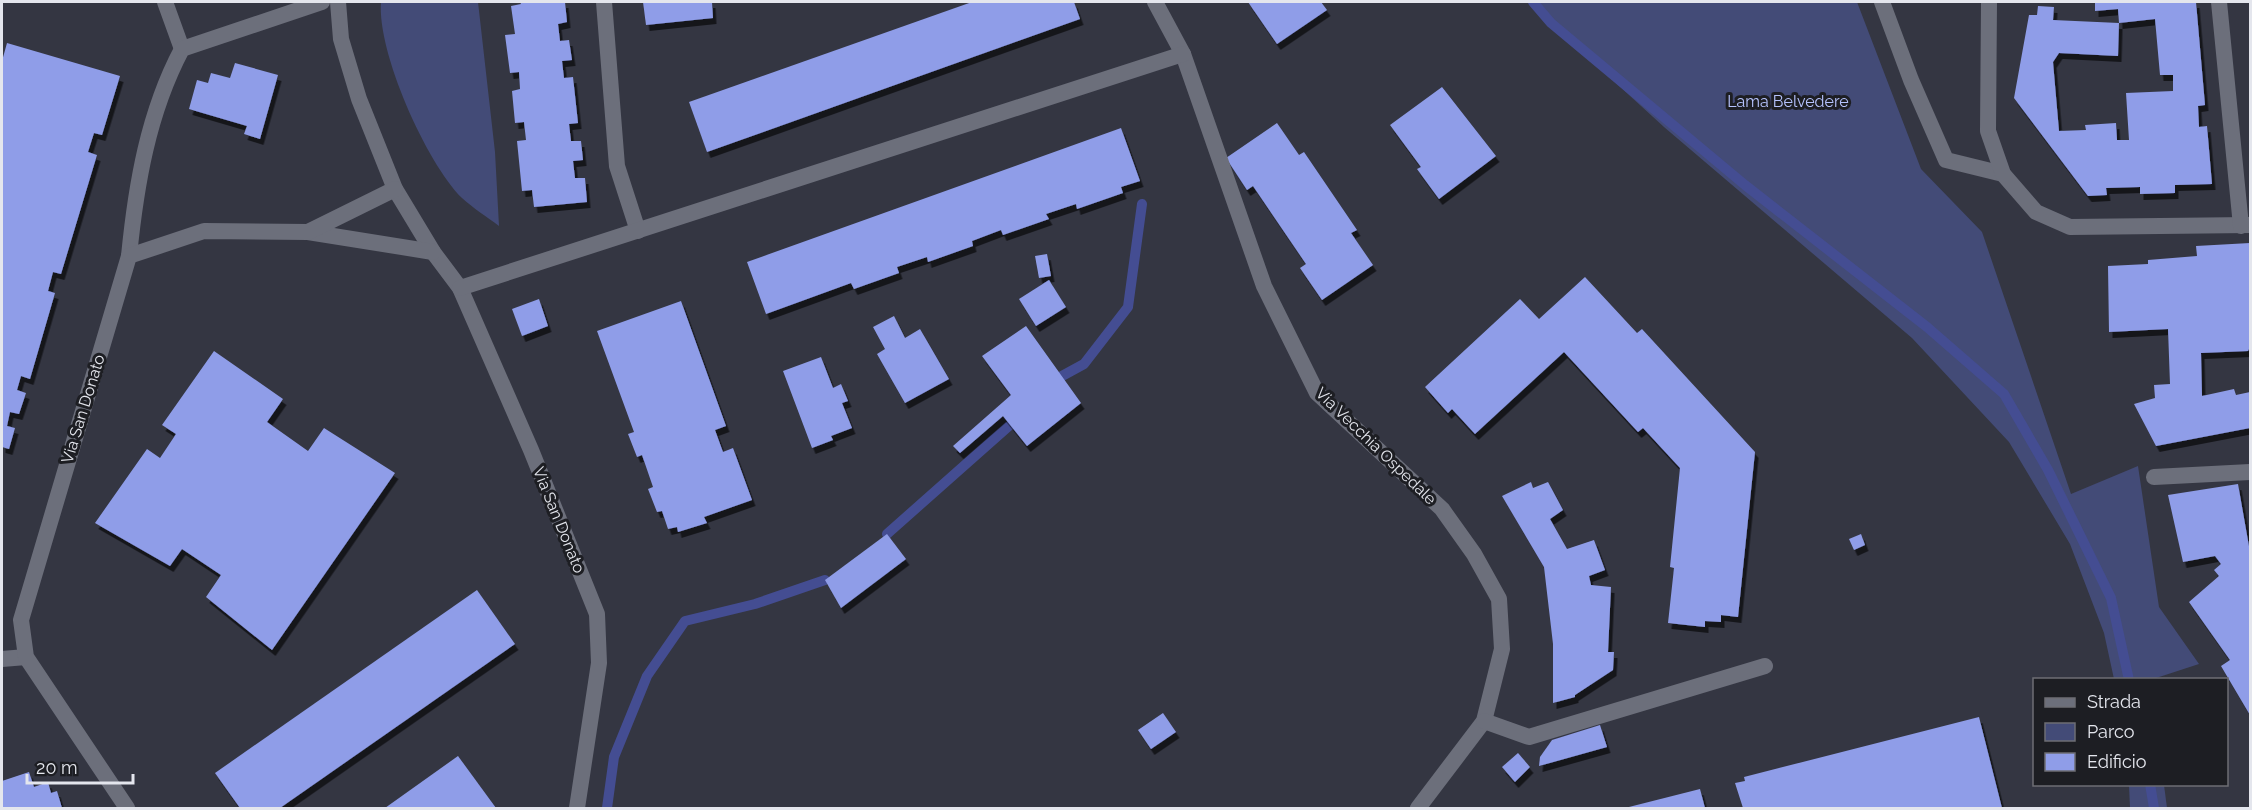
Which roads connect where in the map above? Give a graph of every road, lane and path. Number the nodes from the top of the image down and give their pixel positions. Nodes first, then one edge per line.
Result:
1 (165, 2) edge
2 (322, 2) edge
3 (338, 2) edge
4 (604, 2) edge
5 (1155, 2) edge
6 (1882, 2) edge
7 (1989, 2) edge
8 (2219, 2) edge
9 (182, 49) junction
10 (1183, 54) junction
11 (2002, 174) junction
12 (395, 189) junction
13 (2246, 226) edge
14 (638, 231) junction
15 (308, 232) junction
16 (433, 252) junction
17 (129, 256) junction
18 (460, 288) junction
19 (2250, 472) edge
20 (2154, 477) dead end
21 (26, 657) junction
22 (2, 659) edge
23 (1765, 666) dead end
24 (1484, 721) junction
25 (127, 808) edge
26 (577, 808) edge
27 (1419, 808) edge

1 - 9 street
2 - 9 street
3 - 12 street, Via San Donato
4 - 14 street
5 - 10 street, Via Vecchia Ospedale
6 - 11 street
7 - 11 street
8 - 13 street
9 - 17 street, Via San Donato
10 - 14 street
10 - 24 street, Via Vecchia Ospedale
11 - 13 street
12 - 15 street
12 - 16 street, Via San Donato
14 - 18 street
15 - 16 street
15 - 17 street
16 - 18 street, Via San Donato
17 - 21 street, Via San Donato
18 - 26 street, Via San Donato
19 - 20 street
21 - 22 street
21 - 25 street, Via San Donato
23 - 24 street
24 - 27 street, Via Vecchia Ospedale

